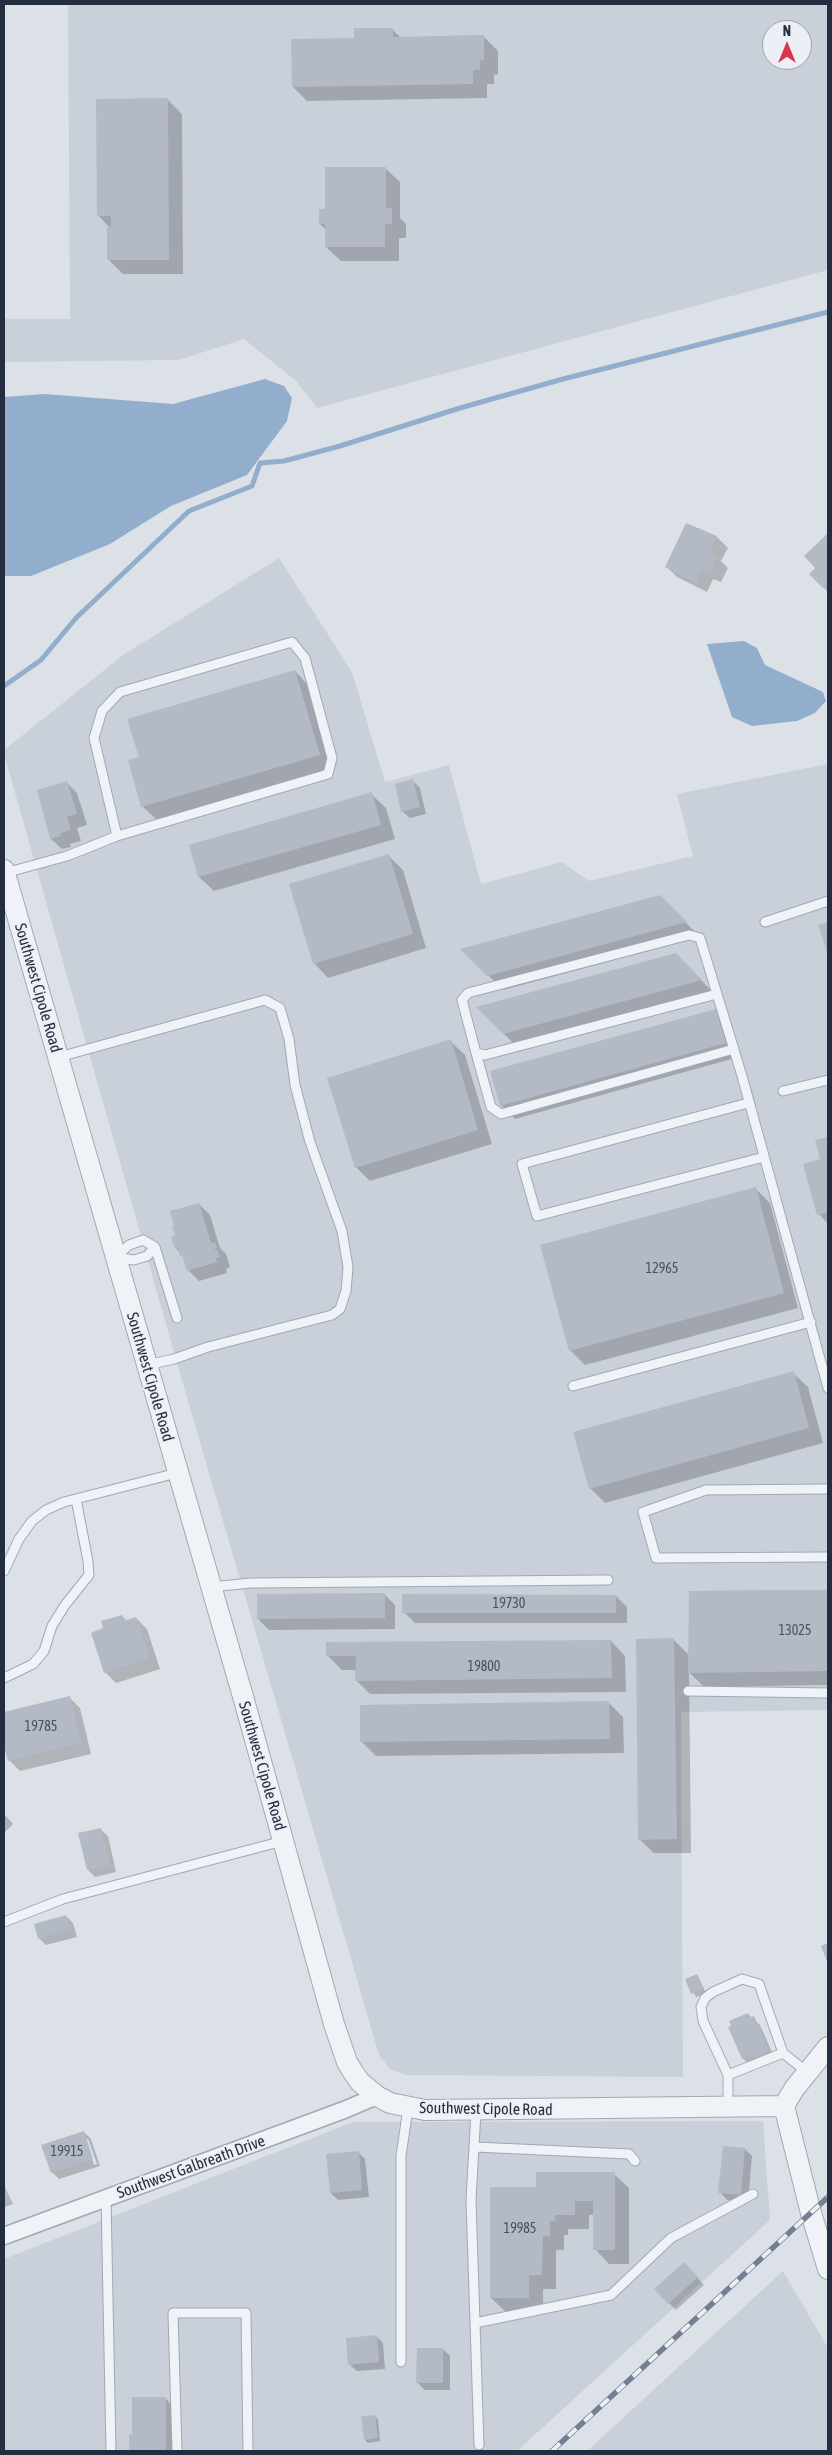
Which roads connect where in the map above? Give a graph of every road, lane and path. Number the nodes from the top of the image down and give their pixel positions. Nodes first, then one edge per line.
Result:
1 (117, 836) junction
2 (4, 872) edge
3 (828, 901) edge
4 (765, 922) dead end
5 (717, 994) junction
6 (734, 1049) junction
7 (476, 1053) junction
8 (58, 1057) junction
9 (828, 1080) edge
10 (783, 1090) dead end
11 (748, 1104) junction
12 (764, 1157) junction
13 (155, 1248) junction
14 (116, 1257) junction
15 (177, 1318) dead end
16 (811, 1322) junction
17 (147, 1365) junction
18 (573, 1386) dead end
19 (828, 1388) edge
20 (177, 1473) junction
21 (828, 1489) edge
22 (76, 1499) junction
23 (828, 1557) edge
24 (4, 1572) edge
25 (608, 1580) dead end
26 (211, 1587) junction
27 (4, 1678) edge
28 (688, 1691) dead end
29 (828, 1692) edge
30 (283, 1841) junction
31 (4, 1922) edge
32 (828, 2047) edge
33 (783, 2053) junction
34 (807, 2072) junction
35 (728, 2075) junction
36 (376, 2096) junction
37 (784, 2106) junction
38 (728, 2107) junction
39 (408, 2108) junction
40 (476, 2111) junction
41 (475, 2147) junction
42 (635, 2162) dead end
43 (753, 2194) dead end
44 (106, 2198) junction
45 (4, 2236) edge
46 (828, 2269) edge
47 (475, 2323) junction
48 (401, 2362) dead end
49 (479, 2445) dead end
50 (112, 2451) edge
51 (177, 2451) edge
52 (248, 2451) edge

1 - 1 lane
1 - 2 lane
2 - 8 street, Southwest Cipole Road
3 - 4 lane
5 - 6 lane
5 - 7 lane
5 - 7 lane
6 - 7 lane
6 - 11 lane
8 - 14 street, Southwest Cipole Road
8 - 17 lane
9 - 10 lane
11 - 12 lane
11 - 12 lane
12 - 16 lane
13 - 14 lane
13 - 14 lane
13 - 15 lane
14 - 17 street, Southwest Cipole Road
16 - 18 lane
16 - 19 lane
17 - 20 street, Southwest Cipole Road
20 - 22 lane
20 - 26 street, Southwest Cipole Road
21 - 23 lane
22 - 24 lane
22 - 27 lane
25 - 26 lane
26 - 30 street, Southwest Cipole Road
28 - 29 lane
30 - 31 lane
30 - 36 street, Southwest Cipole Road
32 - 34 street
33 - 34 lane
33 - 35 lane
33 - 35 lane
34 - 37 street
35 - 38 lane
36 - 39 street, Southwest Cipole Road
36 - 44 street, Southwest Galbreath Drive
37 - 38 street, Southwest Cipole Road
37 - 46 street
38 - 40 street, Southwest Cipole Road
39 - 40 street, Southwest Cipole Road
39 - 48 lane
40 - 41 lane
41 - 42 lane
41 - 47 lane
43 - 47 lane
44 - 45 street, Southwest Galbreath Drive
44 - 50 lane
47 - 49 lane
51 - 52 lane

